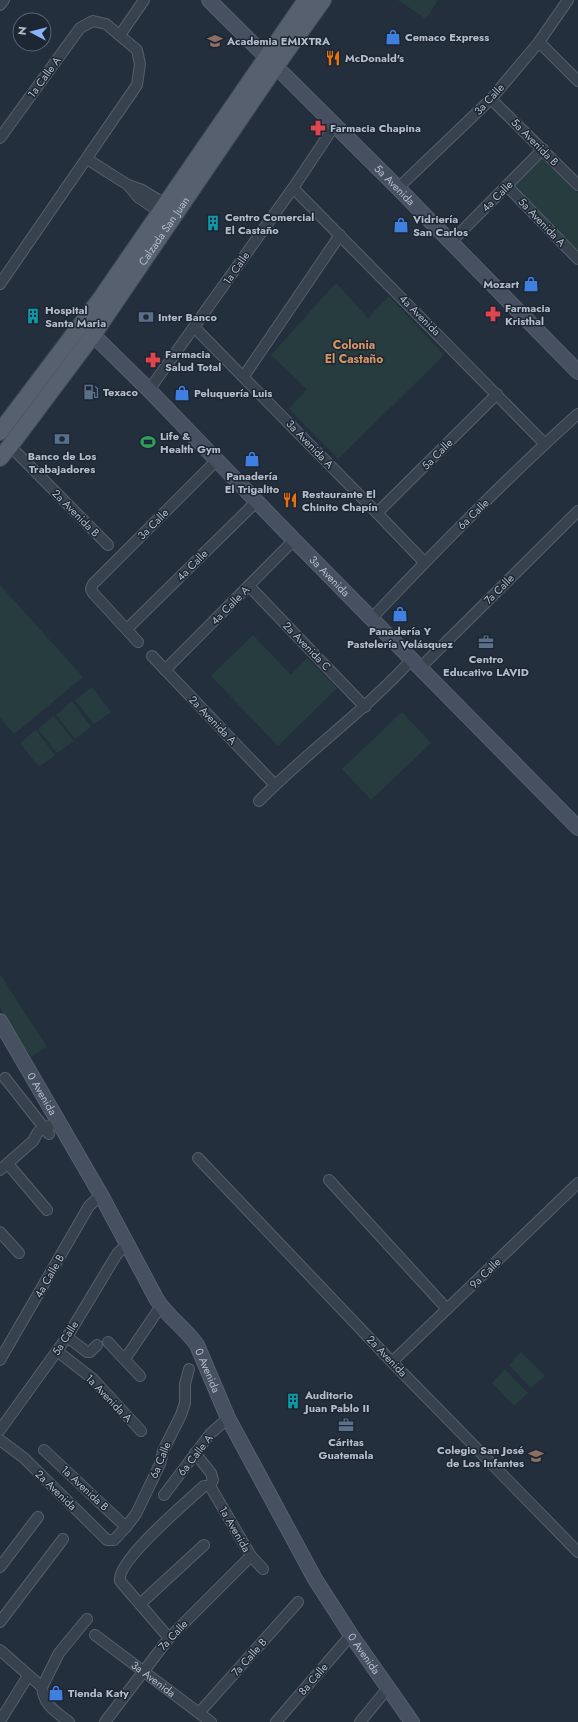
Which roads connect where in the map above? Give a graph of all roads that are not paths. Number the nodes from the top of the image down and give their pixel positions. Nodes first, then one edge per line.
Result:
1 (4, 0) edge
2 (144, 0) edge
3 (209, 0) edge
4 (306, 0) edge
5 (323, 0) edge
6 (568, 0) edge
7 (0, 5) edge
8 (120, 35) junction
9 (539, 42) junction
10 (271, 62) junction
11 (578, 81) edge
12 (491, 99) junction
13 (335, 125) junction
14 (0, 138) edge
15 (543, 149) junction
16 (87, 159) junction
17 (578, 185) edge
18 (507, 186) junction
19 (293, 188) junction
20 (398, 188) junction
21 (162, 208) junction
22 (340, 235) junction
23 (451, 242) junction
24 (578, 259) edge
25 (0, 284) edge
26 (82, 324) junction
27 (195, 328) junction
28 (93, 335) junction
29 (578, 372) edge
30 (244, 376) junction
31 (149, 390) junction
32 (497, 394) junction
33 (578, 414) edge
34 (2, 425) edge
35 (545, 444) junction
36 (5, 452) edge
37 (217, 460) junction
38 (257, 501) junction
39 (578, 511) edge
40 (377, 513) junction
41 (294, 540) junction
42 (108, 545) dead end
43 (424, 562) junction
44 (249, 586) junction
45 (372, 618) junction
46 (127, 629) junction
47 (138, 642) dead end
48 (152, 656) dead end
49 (416, 663) junction
50 (165, 670) junction
51 (365, 707) junction
52 (275, 785) junction
53 (259, 801) dead end
54 (578, 828) edge
55 (0, 1021) edge
56 (5, 1078) dead end
57 (60, 1123) junction
58 (47, 1131) junction
59 (198, 1158) dead end
60 (4, 1167) edge
61 (329, 1180) dead end
62 (578, 1184) edge
63 (101, 1195) junction
64 (47, 1210) dead end
65 (0, 1232) edge
66 (128, 1244) junction
67 (19, 1253) dead end
68 (161, 1306) junction
69 (447, 1309) junction
70 (67, 1336) junction
71 (108, 1342) dead end
72 (97, 1345) dead end
73 (57, 1351) junction
74 (125, 1358) junction
75 (0, 1360) edge
76 (392, 1362) junction
77 (189, 1369) dead end
78 (140, 1376) dead end
79 (228, 1418) junction
80 (0, 1430) edge
81 (141, 1431) dead end
82 (0, 1440) edge
83 (44, 1450) dead end
84 (195, 1453) junction
85 (210, 1486) junction
86 (164, 1495) dead end
87 (38, 1517) dead end
88 (126, 1527) junction
89 (63, 1539) dead end
90 (111, 1541) joint
91 (204, 1545) dead end
92 (578, 1552) edge
93 (251, 1556) junction
94 (0, 1567) edge
95 (264, 1569) dead end
96 (298, 1602) dead end
97 (140, 1604) junction
98 (87, 1619) dead end
99 (0, 1622) edge
100 (95, 1635) dead end
101 (351, 1635) junction
102 (169, 1638) junction
103 (0, 1650) edge
104 (142, 1672) junction
105 (28, 1676) junction
106 (42, 1687) junction
107 (388, 1688) junction
108 (199, 1713) junction
109 (0, 1721) edge
110 (69, 1722) edge
111 (105, 1722) edge
112 (211, 1722) edge
113 (276, 1722) edge
114 (360, 1722) edge
115 (412, 1722) edge

1 - 7 street
2 - 8 street
3 - 10 main road, 5a Avenida
4 - 10 main road, Calzada San Juan
5 - 10 main road, Calzada San Juan
6 - 9 street, 3a Calle
8 - 14 street, 1a Calle A
8 - 16 street
9 - 11 street
9 - 12 street, 3a Calle
10 - 13 main road, 5a Avenida
10 - 21 main road, Calzada San Juan
10 - 28 main road, Calzada San Juan
12 - 15 street, 5a Avenida B
12 - 20 street, 3a Calle
13 - 19 street, 1a Calle
13 - 20 main road, 5a Avenida
15 - 17 street, 5a Avenida B
15 - 18 street, 4a Calle
16 - 21 street
16 - 25 street
18 - 23 street, 4a Calle
18 - 24 street, 5a Avenida A
19 - 22 street, 4a Avenida
19 - 27 street, 1a Calle
20 - 23 main road, 5a Avenida
21 - 26 main road, Calzada San Juan
22 - 30 street
22 - 32 street, 4a Avenida
23 - 29 main road, 5a Avenida
26 - 28 main road, 3a Avenida
26 - 34 main road, Calzada San Juan
27 - 30 street, 3a Avenida A
27 - 31 street, 1a Calle
28 - 31 main road, 3a Avenida
28 - 36 main road, Calzada San Juan
30 - 40 street, 3a Avenida A
31 - 37 main road, 3a Avenida
32 - 35 street, 4a Avenida
32 - 40 street, 5a Calle
33 - 35 street, 6a Calle
35 - 43 street, 6a Calle
36 - 42 street, 2a Avenida B
37 - 38 main road, 3a Avenida
37 - 46 street, 3a Calle
38 - 41 main road, 3a Avenida
38 - 46 street, 4a Calle
39 - 49 street, 7a Calle
40 - 43 street, 3a Avenida A
41 - 44 street, 4a Calle A
41 - 45 main road, 3a Avenida
43 - 45 street, 6a Calle
44 - 50 street, 4a Calle A
44 - 51 street, 2a Avenida C
45 - 49 main road, 3a Avenida
46 - 47 street
48 - 50 street, 2a Avenida A
49 - 51 street, 7a Calle
49 - 54 main road, 3a Avenida
50 - 52 street, 2a Avenida A
51 - 52 street, 7a Calle
52 - 53 street, 7a Calle
55 - 57 main road, 0 Avenida
56 - 58 street
57 - 58 street
57 - 63 main road, 0 Avenida
58 - 60 street
59 - 76 street, 2a Avenida
60 - 64 street
61 - 69 street
62 - 69 street, 9a Calle
63 - 66 main road, 0 Avenida
63 - 75 street, 4a Calle B
65 - 67 street
66 - 68 main road, 0 Avenida
66 - 70 street, 5a Calle
68 - 74 street
68 - 79 main road, 0 Avenida
69 - 76 street, 9a Calle
70 - 72 street
70 - 73 street, 5a Calle
71 - 74 street
73 - 80 street, 5a Calle
73 - 81 street, 1a Avenida A
74 - 78 street
76 - 92 street, 2a Avenida
77 - 88 street, 6a Calle
79 - 84 street, 6a Calle A
79 - 101 main road, 0 Avenida
82 - 90 street, 2a Avenida
83 - 88 street, 1a Avenida B
84 - 85 street
84 - 86 street, 6a Calle A
85 - 93 street, 1a Avenida
85 - 97 street
87 - 94 street
88 - 90 street, 6a Calle
89 - 99 street
91 - 97 street
93 - 95 street, 1a Avenida
93 - 102 street, 7a Calle
96 - 108 street, 7a Calle B
97 - 102 street
98 - 106 street
100 - 104 street, 3a Avenida
101 - 107 main road, 0 Avenida
101 - 113 street, 8a Calle
102 - 104 street, 7a Calle
103 - 105 street
104 - 108 street, 3a Avenida
104 - 111 street, 7a Calle
105 - 106 street
105 - 109 street
106 - 110 street
107 - 114 street
107 - 115 main road, 0 Avenida
108 - 112 street, 3a Avenida

